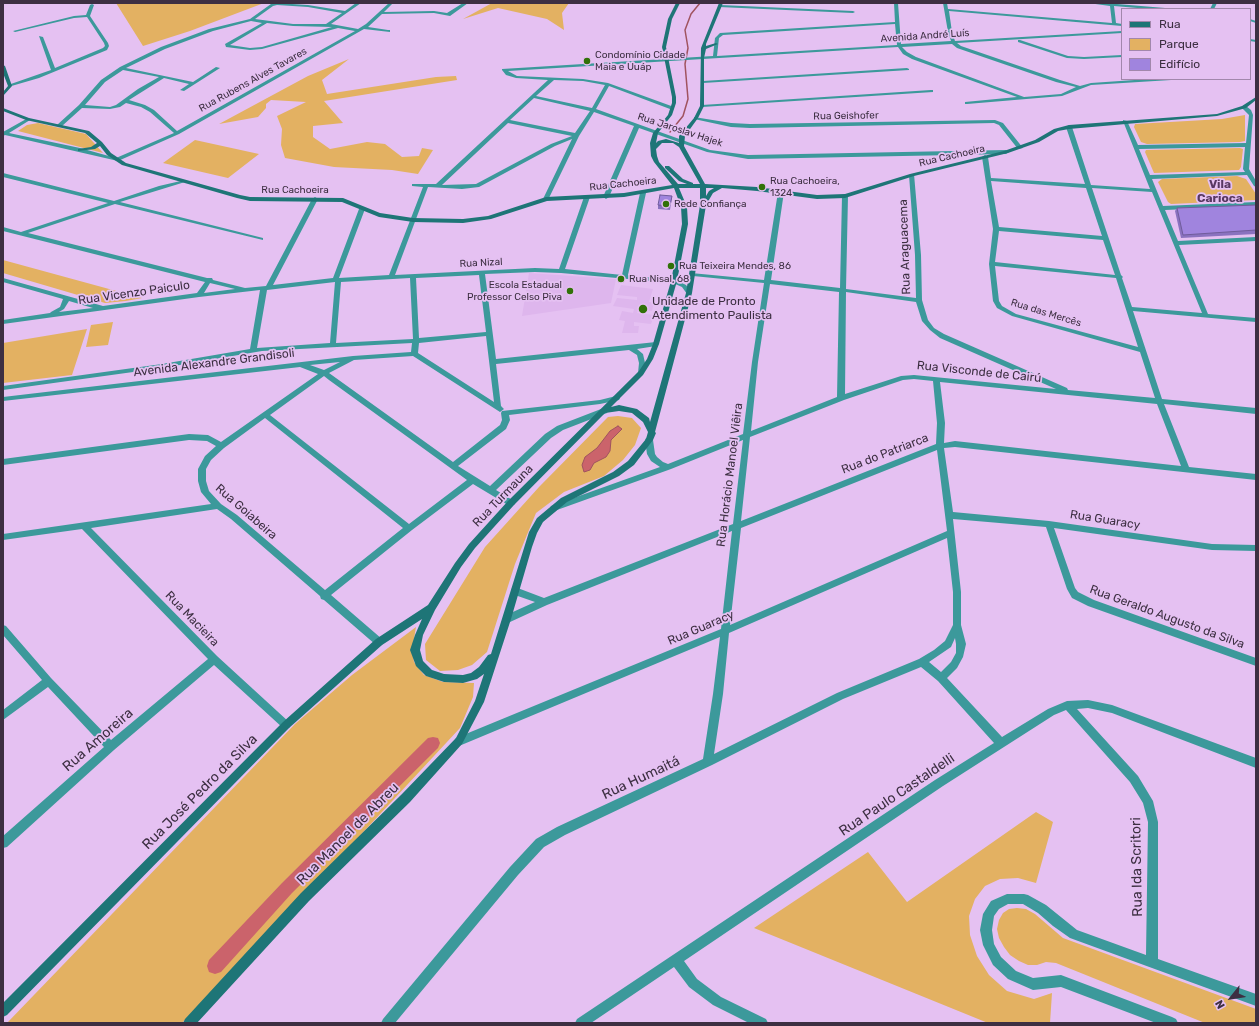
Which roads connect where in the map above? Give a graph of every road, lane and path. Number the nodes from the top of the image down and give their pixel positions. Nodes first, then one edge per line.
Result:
1 (314, 3) edge
2 (359, 3) edge
3 (391, 3) edge
4 (466, 3) edge
5 (678, 3) edge
6 (896, 3) edge
7 (945, 3) edge
8 (1090, 3) edge
9 (721, 4) edge
10 (92, 5) dead end
11 (1112, 5) junction
12 (308, 6) junction
13 (1151, 8) edge
14 (947, 10) junction
15 (853, 11) dead end
16 (345, 12) junction
17 (380, 13) junction
18 (88, 16) junction
19 (251, 20) junction
20 (266, 22) junction
21 (898, 23) junction
22 (1114, 24) junction
23 (327, 25) junction
24 (1121, 25) edge
25 (338, 27) junction
26 (362, 30) junction
27 (15, 31) dead end
28 (388, 31) dead end
29 (1121, 32) edge
30 (41, 38) dead end
31 (1015, 39) junction
32 (954, 43) junction
33 (716, 44) junction
34 (899, 46) junction
35 (703, 50) junction
36 (715, 55) junction
37 (1121, 56) edge
38 (729, 57) junction
39 (702, 58) junction
40 (667, 60) junction
41 (3, 67) edge
42 (122, 68) junction
43 (218, 68) dead end
44 (907, 69) dead end
45 (53, 70) junction
46 (164, 76) junction
47 (552, 79) junction
48 (1155, 80) edge
49 (702, 82) junction
50 (10, 83) junction
51 (193, 83) junction
52 (608, 84) junction
53 (1080, 87) junction
54 (182, 90) dead end
55 (930, 91) dead end
56 (3, 95) edge
57 (534, 97) junction
58 (1256, 98) edge
59 (1025, 99) junction
60 (126, 101) junction
61 (967, 103) dead end
62 (81, 106) junction
63 (702, 106) junction
64 (1244, 107) junction
65 (3, 108) edge
66 (672, 108) junction
67 (593, 110) junction
68 (696, 118) junction
69 (28, 120) junction
70 (1125, 121) junction
71 (506, 122) junction
72 (60, 125) junction
73 (637, 126) junction
74 (1068, 127) junction
75 (177, 133) junction
76 (656, 133) junction
77 (4, 134) edge
78 (576, 135) junction
79 (673, 139) junction
80 (666, 140) junction
81 (100, 143) junction
82 (681, 144) junction
83 (1248, 145) junction
84 (1137, 147) junction
85 (1020, 148) junction
86 (653, 149) junction
87 (80, 150) junction
88 (1006, 152) junction
89 (945, 153) junction
90 (654, 156) junction
91 (985, 157) junction
92 (116, 160) junction
93 (952, 164) junction
94 (1248, 173) junction
95 (3, 175) edge
96 (912, 175) junction
97 (164, 176) junction
98 (1150, 177) junction
99 (988, 179) junction
100 (183, 182) junction
101 (1256, 184) edge
102 (414, 185) dead end
103 (702, 185) junction
104 (426, 186) junction
105 (436, 186) junction
106 (676, 186) junction
107 (721, 186) junction
108 (161, 187) junction
109 (1089, 187) junction
110 (1155, 191) junction
111 (781, 192) junction
112 (643, 193) junction
113 (606, 196) junction
114 (845, 196) junction
115 (587, 197) junction
116 (315, 199) junction
117 (546, 199) junction
118 (116, 203) junction
119 (1256, 204) edge
120 (704, 205) junction
121 (1162, 208) junction
122 (362, 209) junction
123 (413, 220) junction
124 (3, 229) edge
125 (996, 229) junction
126 (22, 234) junction
127 (1106, 238) junction
128 (261, 239) dead end
129 (1256, 239) edge
130 (1176, 243) junction
131 (992, 264) junction
132 (561, 271) junction
133 (482, 273) junction
134 (693, 274) junction
135 (413, 276) junction
136 (625, 276) junction
137 (391, 277) junction
138 (1120, 277) junction
139 (210, 279) junction
140 (3, 280) edge
141 (336, 280) junction
142 (674, 281) junction
143 (768, 282) junction
144 (266, 288) junction
145 (247, 290) junction
146 (842, 290) junction
147 (689, 293) junction
148 (199, 295) junction
149 (66, 297) junction
150 (918, 300) junction
151 (106, 309) junction
152 (1130, 309) junction
153 (47, 316) junction
154 (1206, 316) junction
155 (1256, 320) edge
156 (3, 322) edge
157 (490, 334) junction
158 (416, 340) junction
159 (656, 344) junction
160 (333, 345) junction
161 (630, 348) junction
162 (253, 350) junction
163 (1143, 351) junction
164 (414, 354) junction
165 (354, 358) junction
166 (493, 362) junction
167 (300, 364) junction
168 (324, 373) junction
169 (641, 373) junction
170 (936, 379) junction
171 (3, 388) edge
172 (1073, 393) junction
173 (616, 398) junction
174 (841, 398) junction
175 (3, 399) edge
176 (600, 402) junction
177 (1160, 403) junction
178 (498, 408) junction
179 (606, 408) junction
180 (1256, 411) edge
181 (505, 413) junction
182 (266, 415) junction
183 (747, 435) junction
184 (651, 436) junction
185 (221, 446) junction
186 (940, 446) junction
187 (3, 462) edge
188 (454, 465) junction
189 (668, 467) junction
190 (1186, 469) junction
191 (1256, 477) edge
192 (473, 480) junction
193 (490, 491) junction
194 (511, 503) junction
195 (218, 506) junction
196 (550, 510) junction
197 (950, 515) junction
198 (1049, 524) junction
199 (84, 526) junction
200 (736, 526) junction
201 (409, 528) junction
202 (951, 533) junction
203 (3, 537) edge
204 (1256, 548) edge
205 (515, 591) junction
206 (324, 596) junction
207 (544, 602) junction
208 (431, 608) junction
209 (507, 619) junction
210 (957, 625) junction
211 (3, 629) edge
212 (725, 631) junction
213 (379, 642) junction
214 (498, 647) junction
215 (214, 659) junction
216 (922, 662) junction
217 (1256, 662) edge
218 (941, 678) junction
219 (48, 681) junction
220 (1067, 705) junction
221 (3, 716) edge
222 (286, 725) junction
223 (459, 741) junction
224 (1001, 743) junction
225 (111, 747) junction
226 (708, 762) junction
227 (1256, 763) edge
228 (3, 843) edge
229 (676, 960) junction
230 (1152, 961) junction
231 (1256, 1000) edge
232 (3, 1012) edge
233 (189, 1023) edge
234 (387, 1023) edge
235 (581, 1023) edge
236 (762, 1023) edge
237 (1172, 1023) edge

1 - 12 street
2 - 16 street
3 - 17 street, Rua Rubens Alves Tavares
4 - 17 street
5 - 40 main road
6 - 21 street
7 - 14 street
8 - 11 street
9 - 15 street
9 - 35 main road
10 - 18 street
11 - 13 street
11 - 22 street
12 - 16 street
12 - 19 street
14 - 22 street
14 - 32 street
16 - 23 street
17 - 26 street, Rua Rubens Alves Tavares
18 - 27 street
18 - 45 street
19 - 20 street
19 - 42 street
20 - 23 street
20 - 25 street
21 - 33 street
21 - 34 street
22 - 24 street
23 - 25 street
25 - 26 street
26 - 28 street
26 - 75 street, Rua Rubens Alves Tavares
29 - 31 street, Avenida André Luís
30 - 45 street
31 - 32 street, Avenida André Luís
31 - 37 street
32 - 34 street, Avenida André Luís
32 - 53 street
33 - 35 main road
33 - 36 street
34 - 38 street, Avenida André Luís
34 - 59 street
35 - 36 street, Avenida André Luís
35 - 39 main road
36 - 38 street, Avenida André Luís
38 - 39 street, Avenida André Luís
39 - 40 street, Avenida André Luís
39 - 49 main road
40 - 47 street, Avenida André Luís
40 - 66 main road
41 - 50 main road
42 - 46 street
42 - 62 street
43 - 51 street
44 - 49 street
45 - 50 street
46 - 51 street
46 - 60 street
47 - 52 street
47 - 57 street
48 - 53 street
49 - 63 main road
50 - 56 main road
51 - 54 street
52 - 66 street
52 - 67 street
53 - 59 street
55 - 63 street
57 - 67 street, Rua Jaroslav Hajek
57 - 71 street
58 - 64 main road, Rua Cachoeira
59 - 61 street
60 - 62 street
60 - 75 street
62 - 72 street
63 - 68 main road
64 - 70 main road, Rua Cachoeira
64 - 83 street
65 - 69 main road, Rua Cachoeira
66 - 76 main road
67 - 73 street, Rua Jaroslav Hajek
67 - 78 street
68 - 82 main road
68 - 85 street, Rua Geishofer
69 - 72 main road, Rua Cachoeira
69 - 77 street
70 - 74 main road, Rua Cachoeira
70 - 84 street
71 - 78 street
71 - 105 street
72 - 81 main road, Rua Cachoeira
73 - 76 street, Rua Jaroslav Hajek
73 - 113 street
74 - 85 main road, Rua Cachoeira
74 - 109 street
75 - 92 street, Rua Rubens Alves Tavares
76 - 79 street, Rua Jaroslav Hajek
76 - 86 main road
77 - 87 street
78 - 105 street
78 - 117 street
79 - 80 main road
79 - 82 street, Rua Jaroslav Hajek
80 - 82 main road
80 - 86 main road
81 - 87 main road
81 - 92 main road, Rua Cachoeira
82 - 89 street, Rua Jaroslav Hajek
82 - 103 main road
83 - 84 street
83 - 94 street
84 - 98 street
85 - 88 main road, Rua Cachoeira
86 - 90 main road
87 - 92 street
88 - 89 street, Rua Jaroslav Hajek
88 - 91 main road, Rua Cachoeira
89 - 93 street
90 - 103 main road
90 - 106 main road, Rua Turmauna
91 - 93 main road, Rua Cachoeira
91 - 99 street, Rua das Mercês
92 - 97 main road, Rua Cachoeira
93 - 96 main road, Rua Cachoeira
94 - 98 street
94 - 101 street
95 - 118 street
96 - 114 main road, Rua Cachoeira
96 - 150 street, Rua Araguacema
97 - 100 main road, Rua Cachoeira
97 - 108 street
98 - 110 street
99 - 109 street
99 - 125 street, Rua das Mercês
100 - 108 street
100 - 116 main road, Rua Cachoeira
102 - 104 street
103 - 106 main road, Rua Cachoeira
103 - 107 main road, Rua Cachoeira
103 - 120 main road
104 - 105 street
104 - 123 street
106 - 112 main road, Rua Cachoeira
106 - 142 main road, Rua Turmauna
107 - 111 main road, Rua Cachoeira
107 - 120 main road
108 - 118 street
109 - 110 street
109 - 127 street
110 - 121 street
111 - 114 main road, Rua Cachoeira
111 - 143 street, Rua Horácio Manoel Viêira
112 - 113 main road, Rua Cachoeira
112 - 136 street
113 - 115 main road, Rua Cachoeira
114 - 146 street
115 - 117 main road, Rua Cachoeira
115 - 132 street
116 - 122 main road, Rua Cachoeira
116 - 144 street
117 - 123 main road, Rua Cachoeira
118 - 126 street
118 - 128 street
119 - 121 street
120 - 134 main road
121 - 130 street
122 - 123 main road, Rua Cachoeira
122 - 141 street
123 - 137 street
124 - 126 street
125 - 127 street
125 - 131 street, Rua das Mercês
126 - 139 street
127 - 138 street
129 - 130 street
130 - 154 street
131 - 138 street
131 - 163 street, Rua das Mercês
132 - 133 street, Rua Nizal
132 - 136 street, Rua Nizal
133 - 135 street, Rua Nizal
133 - 157 street
134 - 143 street
134 - 147 main road
135 - 137 street, Rua Nizal
135 - 158 street
136 - 142 street, Rua Nizal
137 - 141 street, Rua Nizal
138 - 152 street
139 - 145 street
139 - 148 street
140 - 149 street
141 - 144 street, Rua Nizal
141 - 160 street
142 - 147 street
142 - 159 main road, Rua Turmauna
143 - 146 street
143 - 183 street, Rua Horácio Manoel Viêira
144 - 145 street, Rua Vicenzo Paiculo
144 - 162 street
145 - 148 street, Rua Vicenzo Paiculo
146 - 150 street
146 - 174 street
147 - 184 main road
148 - 151 street, Rua Vicenzo Paiculo
149 - 151 street
149 - 153 street
150 - 172 street, Rua Araguacema
151 - 153 street, Rua Vicenzo Paiculo
152 - 154 street
152 - 163 street
153 - 156 street, Rua Vicenzo Paiculo
154 - 155 street
157 - 158 street, Avenida Alexandre Grandisoli
157 - 166 street
158 - 160 street, Avenida Alexandre Grandisoli
158 - 164 street
159 - 161 street
159 - 169 main road, Rua Turmauna
160 - 162 street, Avenida Alexandre Grandisoli
161 - 166 street
161 - 169 street
162 - 171 street, Avenida Alexandre Grandisoli
163 - 177 street
164 - 165 street, Avenida Alexandre Grandisoli
164 - 178 street
165 - 167 street, Avenida Alexandre Grandisoli
165 - 168 street, Rua Goiabeira
166 - 178 street
167 - 168 street
167 - 175 street, Avenida Alexandre Grandisoli
168 - 182 street, Rua Goiabeira
168 - 188 street
169 - 173 main road, Rua Turmauna
170 - 172 street, Rua Visconde de Cairú
170 - 174 street, Rua Visconde de Cairú
170 - 186 street, Rua Humaitá
172 - 177 street, Rua Visconde de Cairú
173 - 176 street
173 - 179 main road, Rua Turmauna
174 - 183 street, Rua Visconde de Cairú
176 - 179 street
176 - 181 street
177 - 180 street, Rua Visconde de Cairú
177 - 190 street
178 - 181 street
179 - 184 main road
179 - 193 street, Rua Turmauna
179 - 194 main road, Rua Turmauna
181 - 188 street
182 - 185 street, Rua Goiabeira
182 - 201 street
183 - 189 street, Rua Visconde de Cairú
183 - 200 street, Rua Horácio Manoel Viêira
184 - 189 street
184 - 196 main road
185 - 187 street
185 - 195 street, Rua Goiabeira
186 - 190 street, Rua do Patriarca
186 - 197 street, Rua Humaitá
186 - 200 street, Rua do Patriarca
188 - 192 street
189 - 196 street, Rua Visconde de Cairú
190 - 191 street, Rua do Patriarca
192 - 193 street
192 - 201 street
193 - 194 street
194 - 208 main road, Rua Turmauna
195 - 199 street
195 - 206 street, Rua Goiabeira
196 - 205 main road, Rua Visconde de Cairú
197 - 198 street, Rua Guaracy
197 - 202 street, Rua Humaitá
198 - 204 street, Rua Guaracy
198 - 217 street, Rua Geraldo Augusto da Silva
199 - 203 street
199 - 215 street, Rua Macieira
200 - 207 street, Rua do Patriarca
200 - 212 street, Rua Horácio Manoel Viêira
201 - 206 street
202 - 210 street, Rua Humaitá
202 - 212 street, Rua Guaracy
205 - 207 street
205 - 209 main road, Rua Visconde de Cairú
206 - 213 street, Rua Goiabeira
207 - 209 street, Rua do Patriarca
208 - 213 main road, Rua José Pedro da Silva
208 - 214 main road, Rua Turmauna
209 - 214 main road, Rua Visconde de Cairú
210 - 216 street, Rua Humaitá
210 - 218 street, Rua Humaitá
211 - 219 street
212 - 223 street, Rua Guaracy
212 - 226 street, Rua Horácio Manoel Viêira
213 - 222 main road, Rua José Pedro da Silva
214 - 223 main road, Rua Manoel de Abreu
215 - 222 street, Rua Macieira
215 - 225 street, Rua Amoreira
216 - 218 street
216 - 226 street, Rua Humaitá
218 - 224 street
219 - 221 street
219 - 225 street
220 - 224 street, Rua Paulo Castaldelli
220 - 227 street, Rua Paulo Castaldelli
220 - 230 street, Rua Ida Scritori
222 - 232 main road, Rua José Pedro da Silva
223 - 233 main road, Rua Manoel de Abreu
224 - 229 street, Rua Paulo Castaldelli
225 - 228 street, Rua Amoreira
226 - 234 street, Rua Humaitá
229 - 235 street, Rua Paulo Castaldelli
229 - 236 street
230 - 231 street
230 - 237 street

